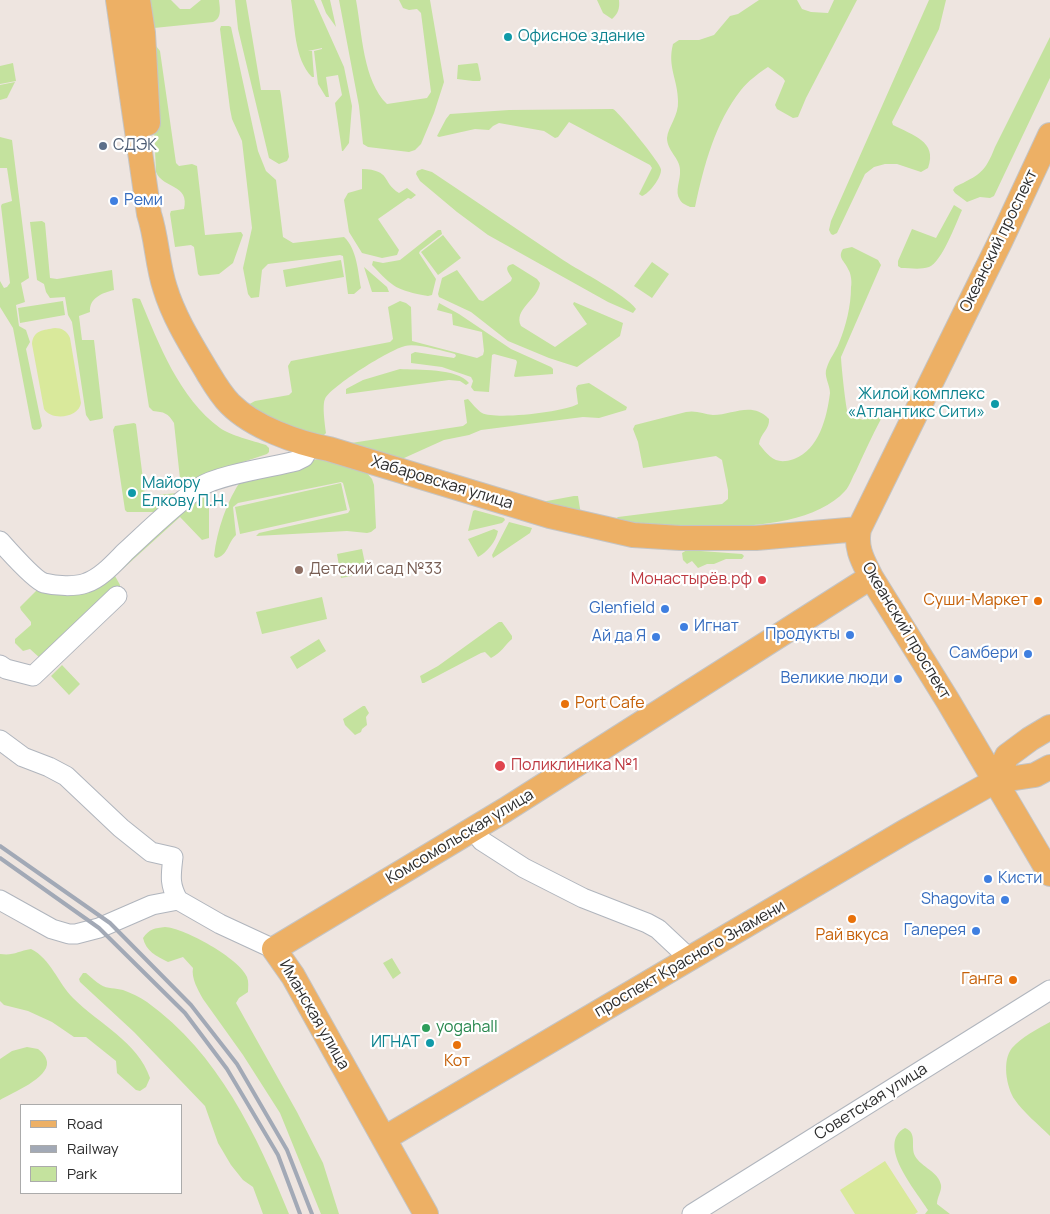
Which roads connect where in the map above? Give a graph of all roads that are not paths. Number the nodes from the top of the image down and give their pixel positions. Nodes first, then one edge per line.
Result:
1 (118, 0) edge
2 (138, 0) edge
3 (1050, 135) edge
4 (154, 227) junction
5 (310, 446) junction
6 (858, 529) junction
7 (0, 542) edge
8 (871, 577) junction
9 (117, 596) dead end
10 (0, 665) edge
11 (1050, 727) edge
12 (0, 740) edge
13 (1050, 767) edge
14 (995, 781) junction
15 (473, 830) junction
16 (1050, 874) edge
17 (0, 900) edge
18 (178, 900) junction
19 (274, 949) junction
20 (690, 959) junction
21 (1050, 990) edge
22 (385, 1138) junction
23 (426, 1214) edge
24 (692, 1214) edge

1 - 4 main road, Хабаровская улица
2 - 4 main road, Хабаровская улица
3 - 6 main road, Океанский проспект
4 - 5 main road, Хабаровская улица
5 - 6 main road, Хабаровская улица
5 - 7 street
6 - 8 main road, Океанский проспект
8 - 14 main road, Океанский проспект
8 - 15 main road, Комсомольская улица
9 - 10 street
11 - 14 main road
12 - 18 street
13 - 14 main road, проспект Красного Знамени
14 - 16 main road, Океанский проспект
14 - 20 main road, проспект Красного Знамени
15 - 19 main road, Комсомольская улица
15 - 20 street
17 - 18 street
18 - 19 street, Иманская улица
19 - 22 main road, Иманская улица
20 - 22 main road, проспект Красного Знамени
21 - 24 street, Советская улица
22 - 23 main road, Иманская улица

